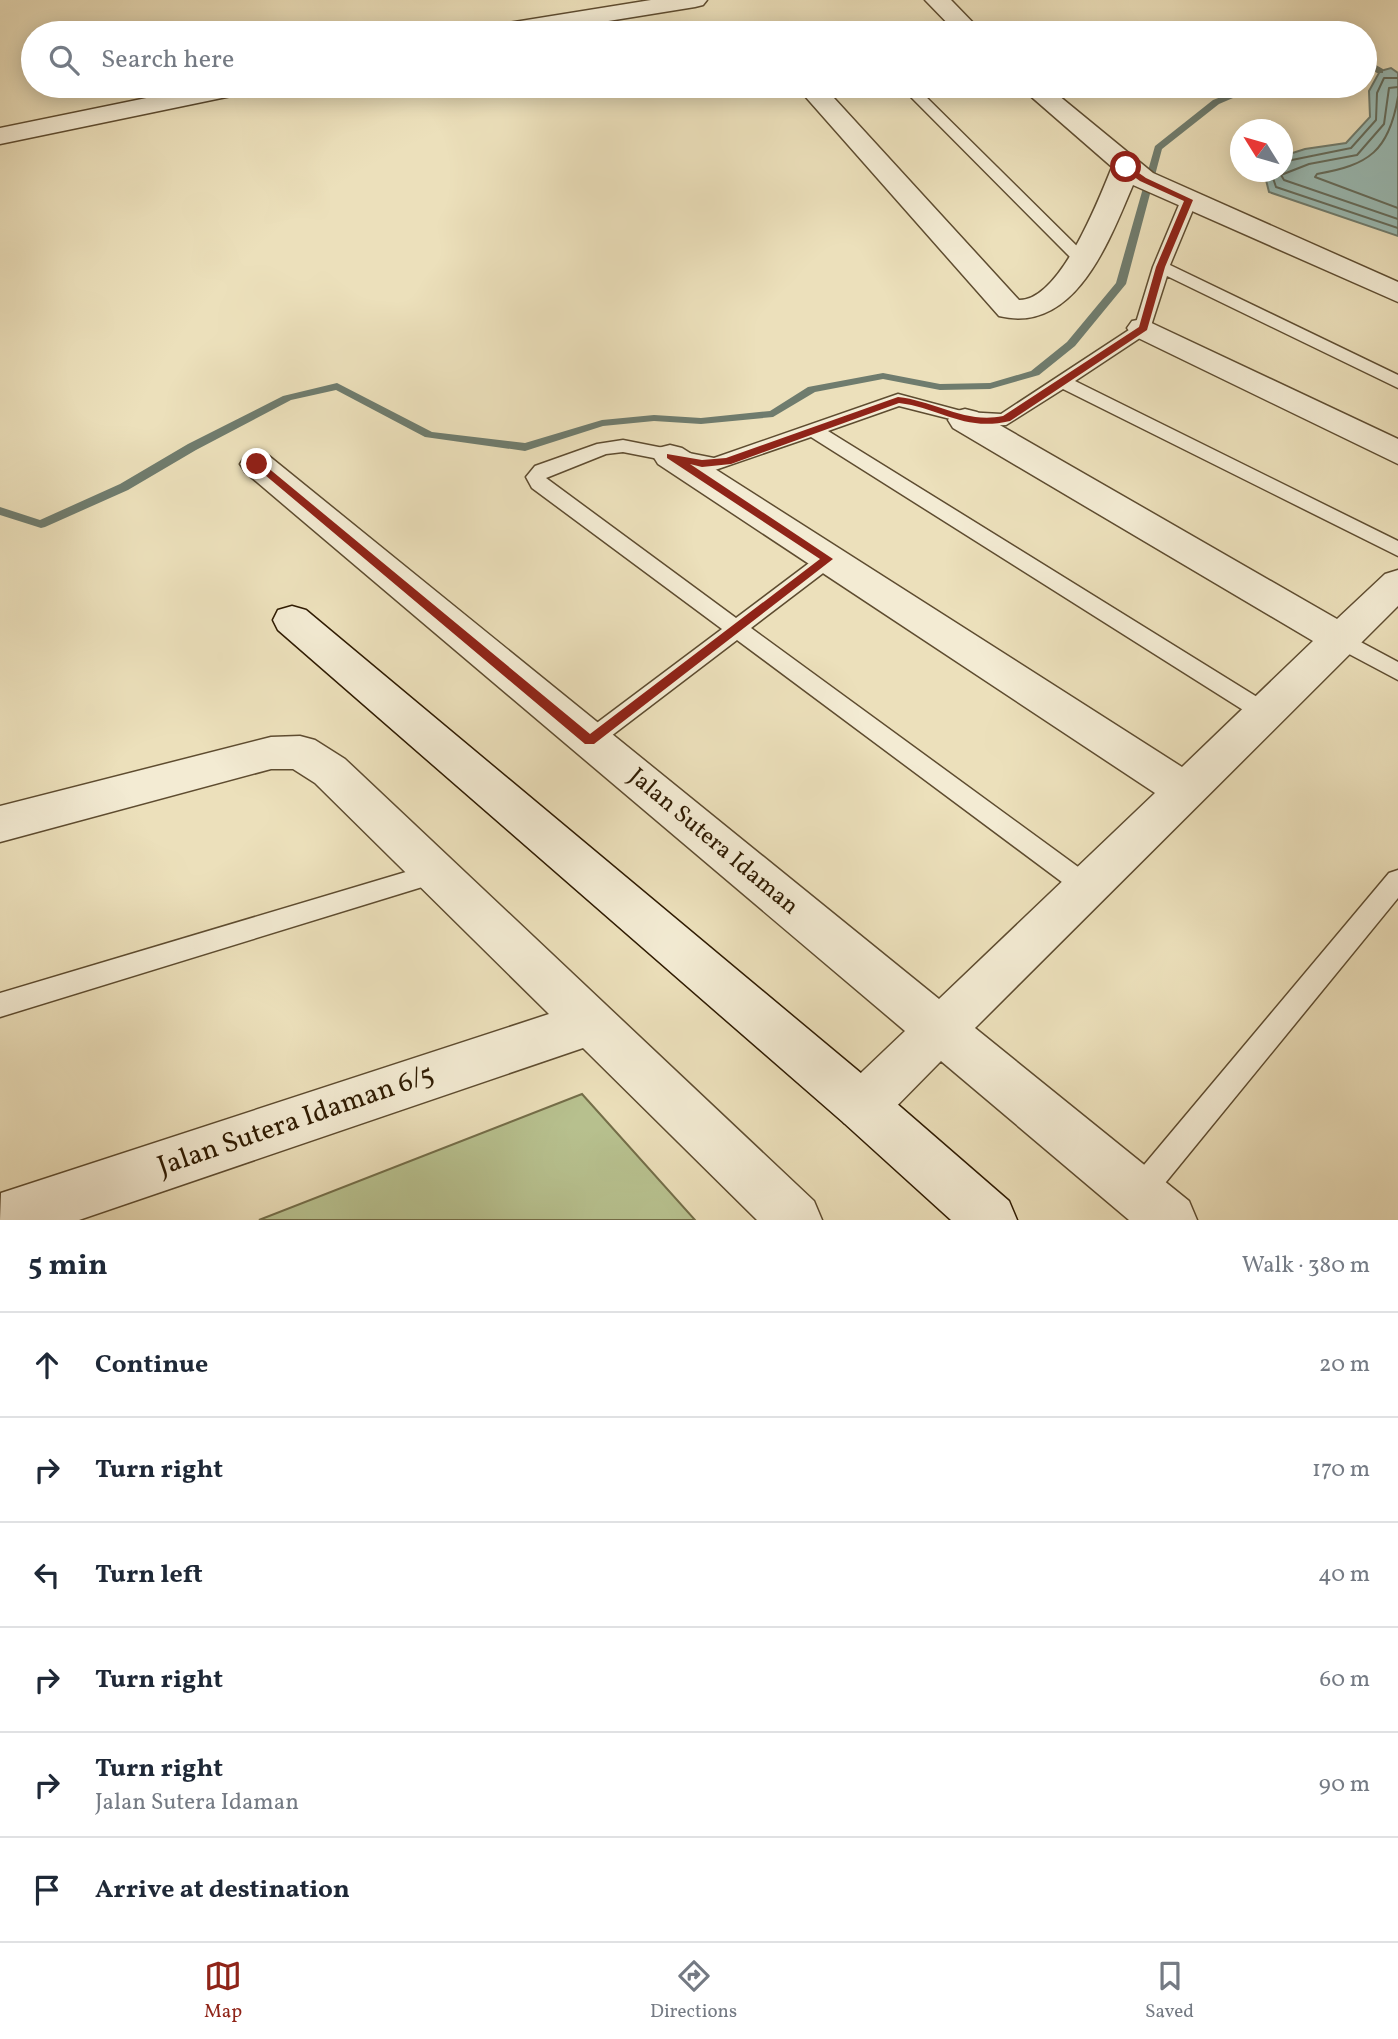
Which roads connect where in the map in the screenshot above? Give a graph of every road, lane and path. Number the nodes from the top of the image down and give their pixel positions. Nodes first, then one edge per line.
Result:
1 (695, 0) edge
2 (937, 0) edge
3 (565, 21) edge
4 (955, 21) edge
5 (183, 98) edge
6 (820, 98) edge
7 (919, 98) edge
8 (1047, 98) edge
9 (0, 136) edge
10 (1155, 184) junction
11 (1084, 262) junction
12 (1161, 267) junction
13 (1398, 293) edge
14 (1143, 328) junction
15 (1063, 382) junction
16 (1398, 382) edge
17 (965, 420) junction
18 (813, 430) junction
19 (1398, 453) edge
20 (670, 456) junction
21 (257, 464) dead end
22 (1398, 549) edge
23 (828, 559) junction
24 (1398, 583) edge
25 (292, 620) dead end
26 (738, 627) junction
27 (1342, 640) junction
28 (1398, 672) edge
29 (1267, 714) junction
30 (590, 740) junction
31 (1185, 791) junction
32 (0, 824) edge
33 (436, 873) junction
34 (1398, 880) edge
35 (1087, 887) junction
36 (0, 1005) edge
37 (590, 1023) junction
38 (940, 1030) junction
39 (862, 1106) junction
40 (1154, 1207) edge
41 (1, 1220) edge
42 (794, 1220) edge
43 (990, 1220) edge

1 - 3 street
2 - 4 street
5 - 9 street
6 - 11 street
7 - 11 lane
8 - 10 street
10 - 11 street
10 - 12 lane
10 - 13 street
12 - 14 lane
12 - 16 lane
14 - 15 lane
14 - 19 street
15 - 17 lane
15 - 22 lane
17 - 18 lane
17 - 27 street
18 - 20 lane
18 - 29 lane
20 - 23 street
20 - 26 lane
21 - 30 street, Jalan Sutera Idaman
23 - 26 lane
23 - 31 street
24 - 27 street
25 - 39 street
26 - 30 lane
26 - 35 lane
27 - 28 lane
27 - 29 street
29 - 31 street
30 - 38 street, Jalan Sutera Idaman
31 - 35 street
32 - 33 street
33 - 36 lane
33 - 37 street
34 - 40 lane
35 - 38 street
37 - 41 street, Jalan Sutera Idaman 6/5
37 - 42 street
38 - 39 street
38 - 40 street, Jalan Sutera Idaman
39 - 43 street

